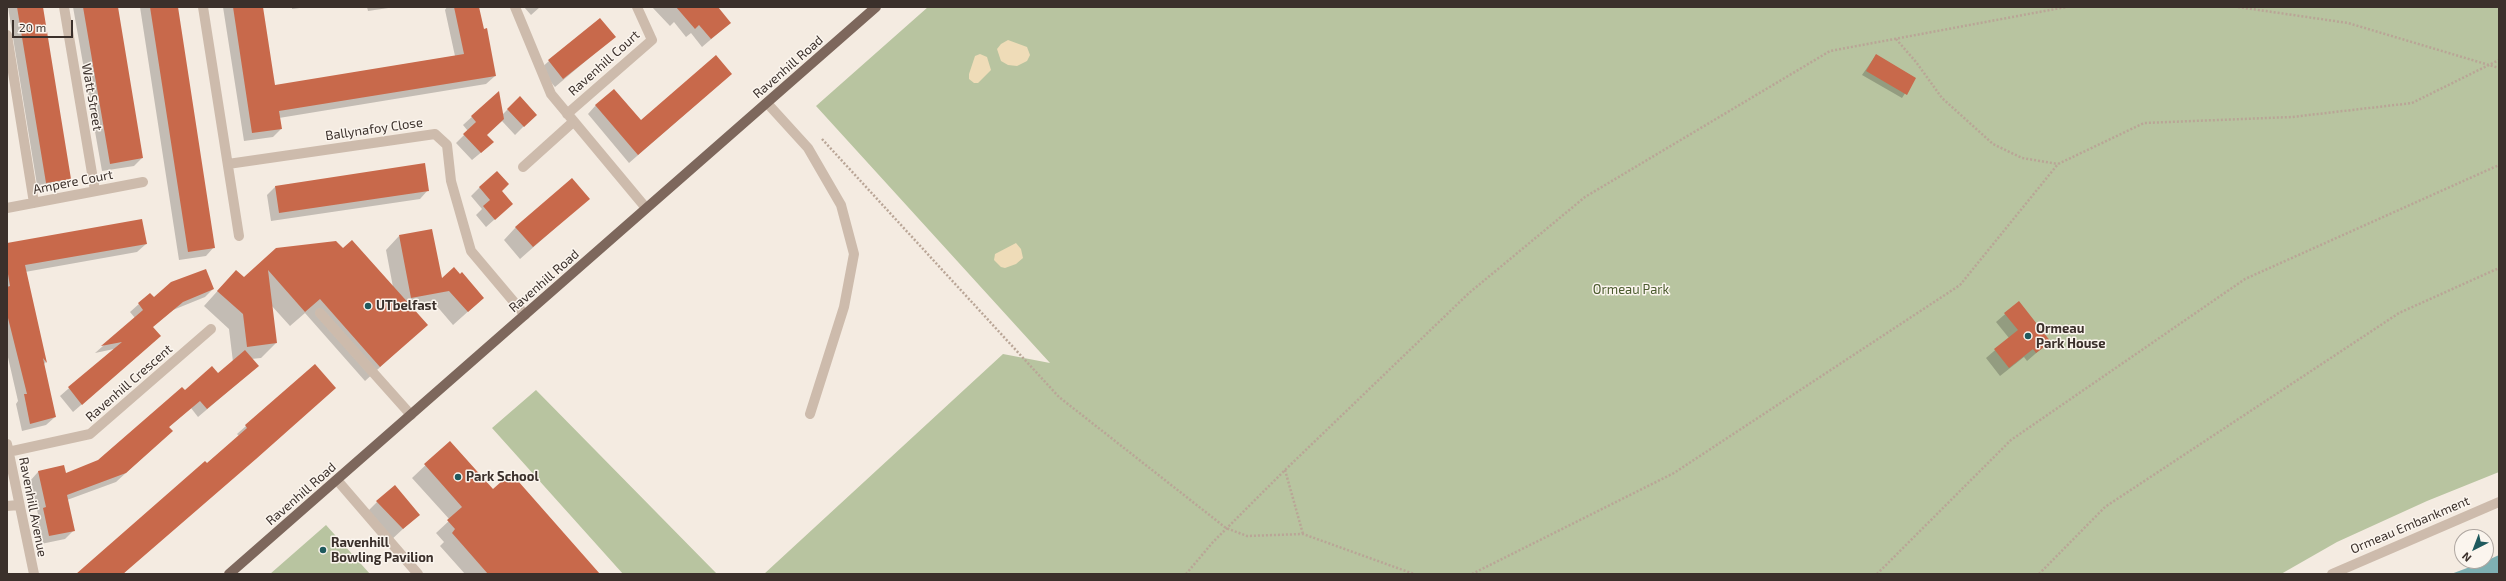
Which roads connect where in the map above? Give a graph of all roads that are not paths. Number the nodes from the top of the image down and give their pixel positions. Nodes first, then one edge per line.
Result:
1 (64, 7) edge
2 (203, 7) edge
3 (515, 7) edge
4 (637, 7) edge
5 (876, 7) edge
6 (7, 36) edge
7 (767, 103) junction
8 (570, 118) junction
9 (228, 164) junction
10 (523, 167) dead end
11 (143, 182) dead end
12 (95, 191) junction
13 (34, 203) junction
14 (7, 208) edge
15 (646, 208) junction
16 (239, 236) dead end
17 (320, 313) dead end
18 (525, 315) junction
19 (211, 328) dead end
20 (810, 414) dead end
21 (411, 415) junction
22 (8, 448) edge
23 (337, 480) junction
24 (2499, 502) edge
25 (18, 505) junction
26 (7, 506) edge
27 (34, 574) edge
28 (229, 574) edge
29 (418, 574) edge
30 (2332, 574) edge

1 - 12 street, Watt Street
2 - 9 street
3 - 8 street, Ravenhill Court
4 - 8 street, Ravenhill Court
5 - 7 main road, Ravenhill Road
6 - 13 street
7 - 15 main road, Ravenhill Road
7 - 20 street
8 - 10 street, Ravenhill Court
8 - 15 street, Ravenhill Court
9 - 16 street
9 - 18 street, Ballynafoy Close
11 - 12 street, Ampere Court
12 - 13 street, Ampere Court
13 - 14 street, Ampere Court
15 - 18 main road, Ravenhill Road
17 - 21 street
18 - 21 main road, Ravenhill Road
19 - 22 street, Ravenhill Crescent
21 - 23 main road, Ravenhill Road
22 - 25 street, Ravenhill Avenue
23 - 28 main road, Ravenhill Road
23 - 29 street
24 - 30 street, Ormeau Embankment
25 - 26 street
25 - 27 street, Ravenhill Avenue

